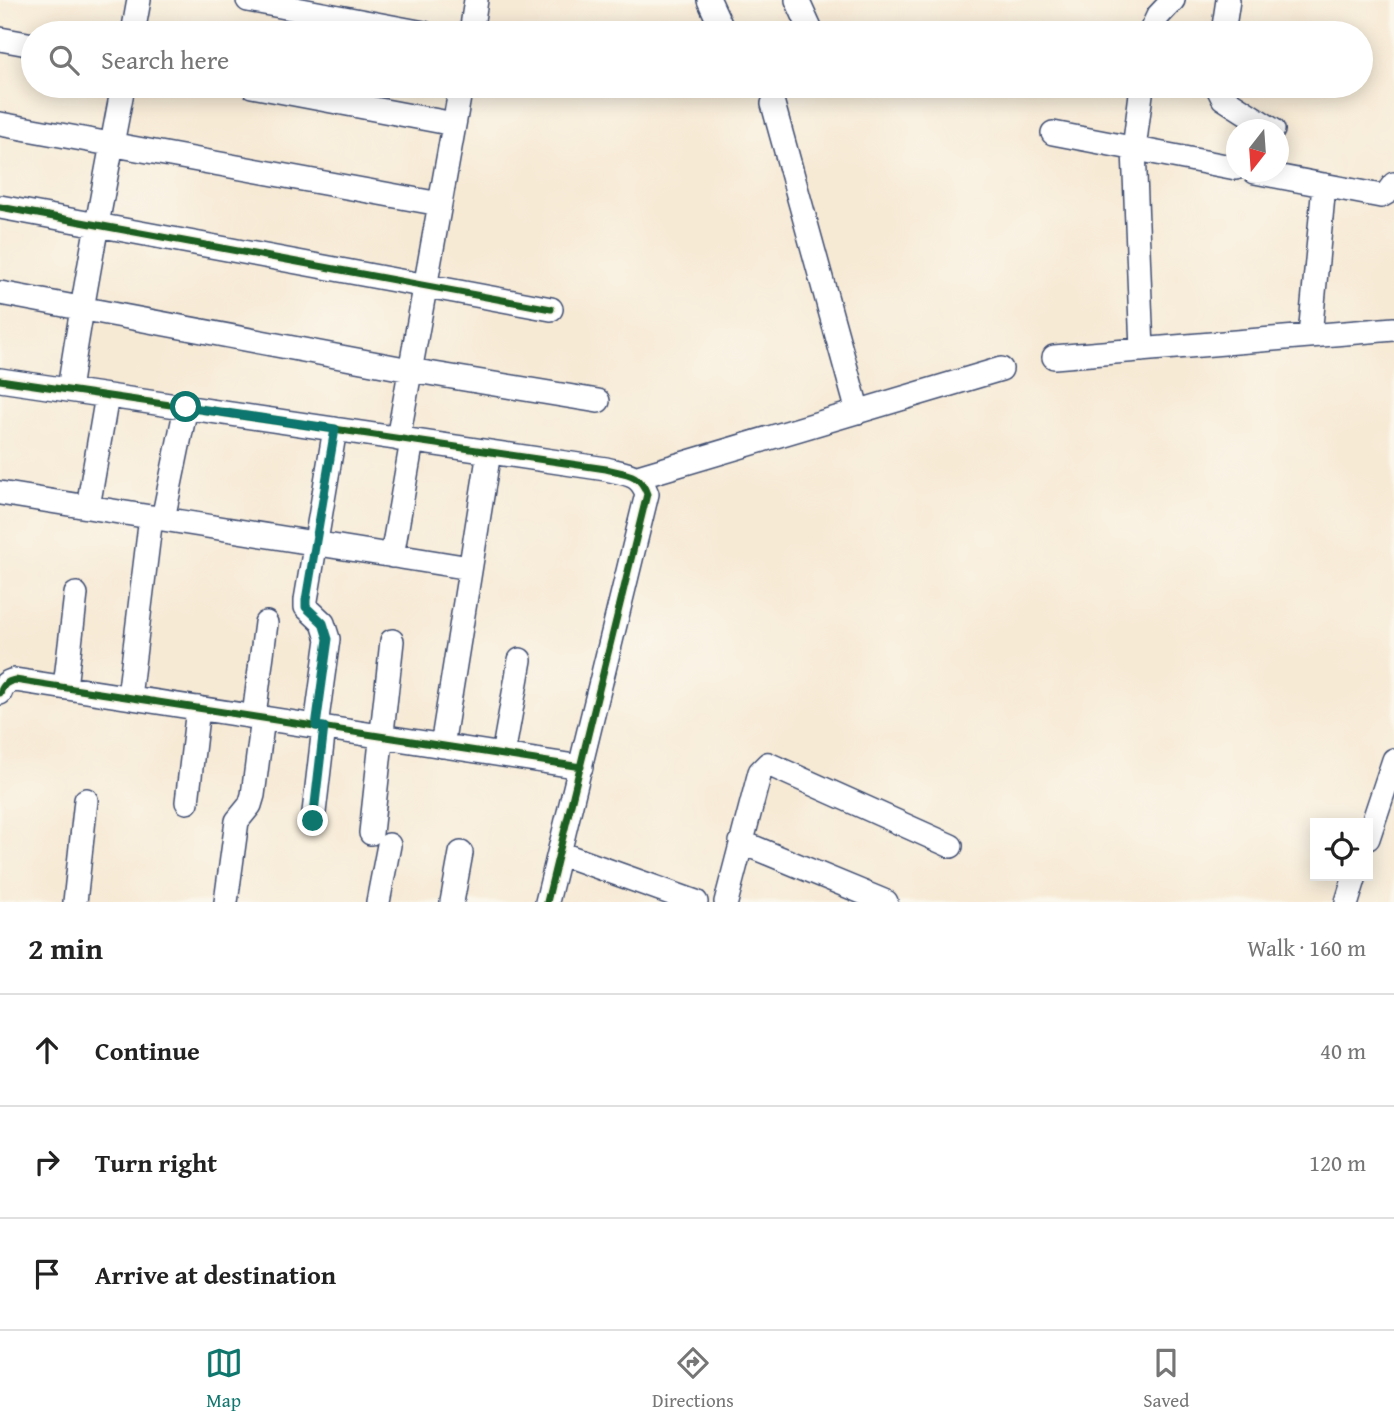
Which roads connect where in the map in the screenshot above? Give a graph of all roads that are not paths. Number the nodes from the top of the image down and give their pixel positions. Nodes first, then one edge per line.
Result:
1 (139, 0) edge
2 (248, 0) edge
3 (476, 0) edge
4 (709, 0) edge
5 (797, 0) edge
6 (1173, 0) edge
7 (1228, 0) edge
8 (135, 21) edge
9 (360, 21) edge
10 (473, 21) edge
11 (719, 21) edge
12 (807, 21) edge
13 (1156, 21) edge
14 (1225, 21) edge
15 (0, 39) edge
16 (21, 43) edge
17 (121, 98) edge
18 (316, 98) edge
19 (459, 98) edge
20 (1140, 98) edge
21 (1223, 98) edge
22 (773, 104) dead end
23 (1256, 119) edge
24 (0, 124) edge
25 (454, 124) junction
26 (1053, 133) dead end
27 (112, 143) junction
28 (1134, 149) junction
29 (1226, 166) edge
30 (1289, 178) edge
31 (1394, 184) edge
32 (1324, 185) junction
33 (440, 204) junction
34 (0, 207) edge
35 (99, 225) junction
36 (426, 285) junction
37 (0, 293) edge
38 (81, 308) junction
39 (551, 309) dead end
40 (1394, 329) edge
41 (1310, 337) junction
42 (1142, 350) junction
43 (1054, 357) dead end
44 (1001, 369) dead end
45 (410, 370) junction
46 (0, 380) edge
47 (69, 390) junction
48 (107, 396) junction
49 (598, 401) dead end
50 (186, 407) junction
51 (858, 412) junction
52 (335, 429) junction
53 (405, 440) junction
54 (489, 452) junction
55 (638, 477) junction
56 (0, 493) edge
57 (88, 507) junction
58 (157, 518) junction
59 (315, 543) junction
60 (392, 556) junction
61 (471, 568) junction
62 (76, 594) dead end
63 (266, 623) dead end
64 (392, 641) dead end
65 (520, 660) dead end
66 (65, 687) junction
67 (0, 693) edge
68 (129, 697) junction
69 (198, 708) junction
70 (258, 717) junction
71 (320, 727) junction
72 (382, 736) junction
73 (442, 746) junction
74 (503, 755) junction
75 (1394, 760) edge
76 (581, 767) junction
77 (86, 800) dead end
78 (187, 802) dead end
79 (313, 821) dead end
80 (1373, 823) edge
81 (741, 842) junction
82 (951, 846) dead end
83 (461, 853) dead end
84 (559, 853) junction
85 (1353, 881) edge
86 (75, 902) edge
87 (226, 902) edge
88 (378, 902) edge
89 (452, 902) edge
90 (547, 902) edge
91 (696, 902) edge
92 (726, 902) edge
93 (886, 902) edge
94 (1346, 902) edge

1 - 8 street
2 - 9 street
3 - 10 street
4 - 11 street
5 - 12 street
6 - 13 street
7 - 14 street
15 - 16 street
17 - 27 street
18 - 25 street
19 - 25 street
20 - 28 street
21 - 23 street
22 - 51 street
24 - 27 street
25 - 33 street
26 - 28 street
27 - 33 street
27 - 35 street
28 - 29 street
28 - 42 street
30 - 32 street
31 - 32 street
32 - 41 street
33 - 36 street
34 - 35 street
35 - 36 street
35 - 38 street
36 - 39 street
36 - 45 street
37 - 38 street
38 - 45 street
38 - 47 street
40 - 41 street
41 - 42 street
42 - 43 street
44 - 51 street
45 - 49 street
45 - 53 street
46 - 47 street
47 - 48 street
48 - 50 street
48 - 57 street
50 - 52 street
50 - 58 street
51 - 55 street
52 - 53 street
52 - 59 street
53 - 54 street
53 - 60 street
54 - 55 street
54 - 61 street
55 - 76 street
56 - 57 street
57 - 58 street
58 - 59 street
58 - 68 street
59 - 60 street
59 - 71 street
60 - 61 street
61 - 73 street
62 - 66 street
63 - 70 street
64 - 72 street
65 - 74 street
66 - 67 street
66 - 68 street
68 - 69 street
69 - 70 street
69 - 78 street
70 - 71 street
70 - 87 street
71 - 72 street
71 - 79 street
72 - 73 street
72 - 88 street
73 - 74 street
74 - 76 street
75 - 80 street
76 - 84 street
77 - 86 street
81 - 82 street
81 - 92 street
81 - 93 street
83 - 89 street
84 - 90 street
84 - 91 street
85 - 94 street

